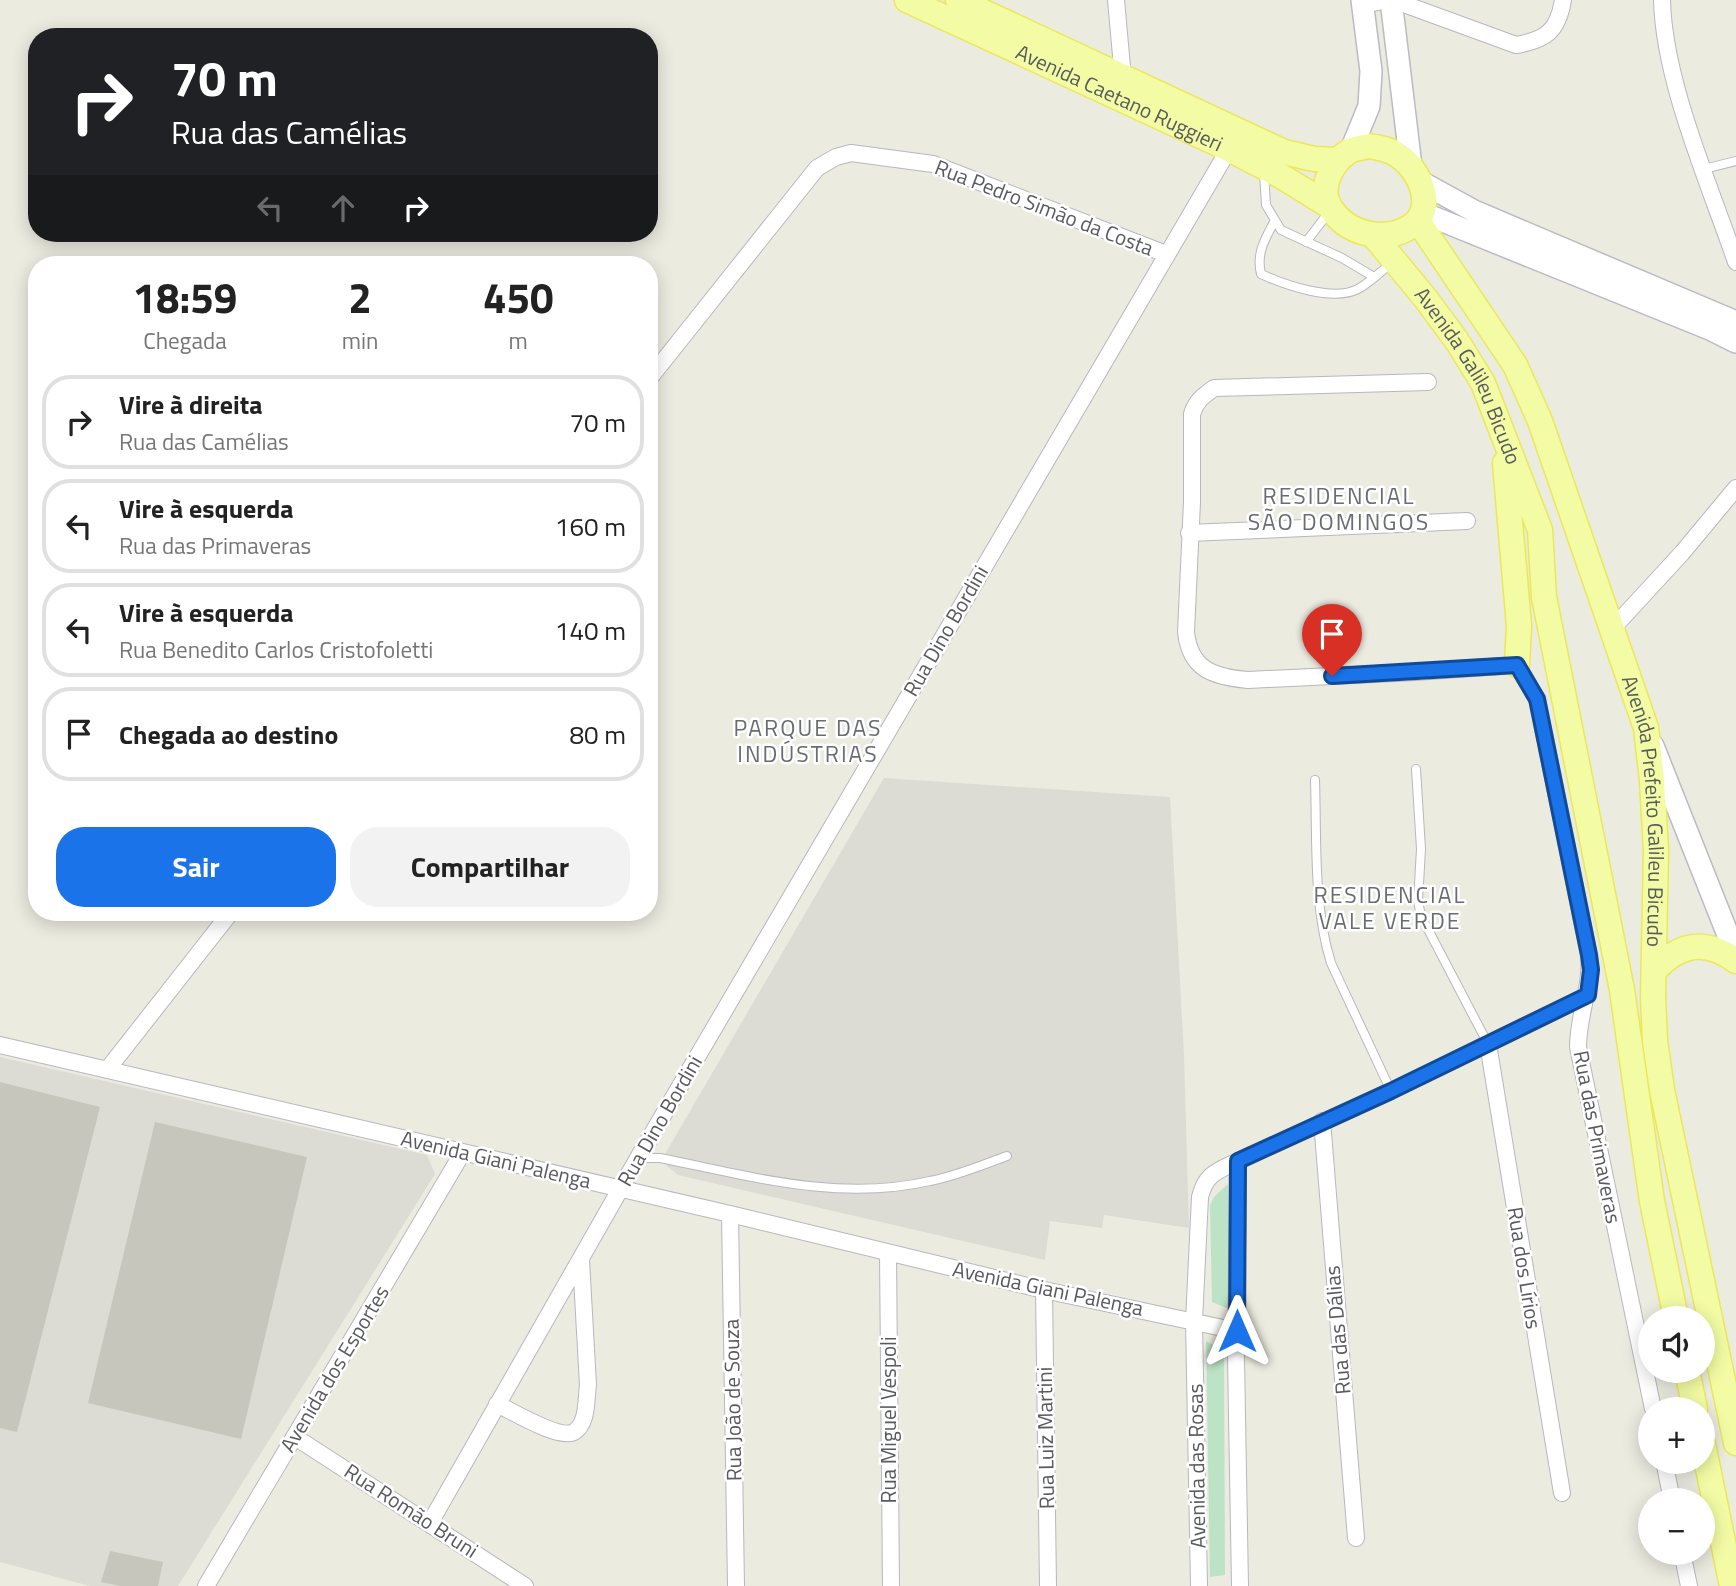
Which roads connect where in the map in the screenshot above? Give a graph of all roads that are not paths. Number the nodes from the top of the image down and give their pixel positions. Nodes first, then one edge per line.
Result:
1 (907, 0) edge
2 (958, 0) edge
3 (1116, 0) edge
4 (1391, 0) edge
5 (1563, 0) edge
6 (1662, 0) edge
7 (1362, 2) edge
8 (1123, 78) junction
9 (1229, 149) junction
10 (1345, 155) junction
11 (1736, 161) edge
12 (1264, 167) junction
13 (1704, 169) junction
14 (1416, 174) junction
15 (1330, 207) junction
16 (1421, 217) junction
17 (1275, 220) junction
18 (1374, 236) junction
19 (1307, 242) junction
20 (1166, 254) junction
21 (1395, 260) junction
22 (1736, 262) edge
23 (1374, 277) junction
24 (1736, 322) edge
25 (1736, 342) edge
26 (658, 368) edge
27 (1428, 382) dead end
28 (1502, 428) junction
29 (1736, 488) edge
30 (1467, 521) dead end
31 (1189, 533) junction
32 (1612, 629) junction
33 (1517, 665) junction
34 (1646, 728) junction
35 (1416, 769) dead end
36 (1315, 780) dead end
37 (224, 921) edge
38 (1736, 956) edge
39 (1736, 961) edge
40 (1655, 970) junction
41 (1588, 995) junction
42 (1488, 1044) junction
43 (0, 1045) edge
44 (107, 1070) junction
45 (1391, 1091) junction
46 (1322, 1121) junction
47 (463, 1152) junction
48 (1007, 1156) dead end
49 (638, 1158) junction
50 (1238, 1161) junction
51 (620, 1189) junction
52 (730, 1214) junction
53 (888, 1253) junction
54 (581, 1260) junction
55 (1044, 1290) junction
56 (1674, 1306) edge
57 (1194, 1321) junction
58 (1237, 1331) junction
59 (1651, 1397) edge
60 (497, 1404) junction
61 (295, 1437) junction
62 (1736, 1443) edge
63 (1709, 1474) edge
64 (1562, 1493) dead end
65 (430, 1523) junction
66 (1356, 1538) dead end
67 (1685, 1565) edge
68 (206, 1586) edge
69 (525, 1586) edge
70 (736, 1586) edge
71 (891, 1586) edge
72 (1048, 1586) edge
73 (1199, 1586) edge
74 (1240, 1586) edge
75 (1689, 1586) edge
76 (1732, 1586) edge

1 - 9 main road, Avenida Caetano Ruggieri
2 - 8 main road, Avenida Caetano Ruggieri
3 - 8 street
4 - 5 street
4 - 7 street
4 - 14 main road
6 - 13 street
7 - 10 main road
8 - 10 main road, Avenida Caetano Ruggieri
9 - 12 main road, Avenida Caetano Ruggieri
9 - 20 street, Rua Dino Bordini
10 - 14 main road
10 - 15 main road
11 - 13 lane
12 - 15 main road, Avenida Caetano Ruggieri
12 - 17 lane
13 - 22 street
14 - 16 main road
14 - 24 main road
15 - 18 main road
15 - 19 lane
16 - 18 main road
16 - 25 main road
16 - 32 main road, Avenida Prefeito Galileu Bicudo
17 - 19 lane
17 - 23 lane
18 - 21 main road, Avenida Galileu Bicudo
19 - 23 lane
20 - 26 street, Rua Pedro Simão da Costa
20 - 49 street, Rua Dino Bordini
21 - 23 lane
21 - 28 main road, Avenida Galileu Bicudo
27 - 31 street
28 - 33 main road
28 - 56 main road, Avenida Galileu Bicudo
29 - 32 street
30 - 31 street
31 - 33 street
32 - 34 main road, Avenida Prefeito Galileu Bicudo
33 - 41 street, Rua das Primaveras
34 - 38 main road
34 - 40 main road, Avenida Prefeito Galileu Bicudo
35 - 42 lane
36 - 45 lane
37 - 44 street
39 - 40 main road
40 - 62 main road, Avenida Prefeito Galileu Bicudo
41 - 42 street
41 - 59 street, Rua das Primaveras
42 - 45 street
42 - 64 street, Rua dos Lírios
43 - 44 street, Avenida Giani Palenga
44 - 47 street, Avenida Giani Palenga
45 - 46 street
46 - 50 street
46 - 66 street, Rua das Dálias
47 - 51 street, Avenida Giani Palenga
47 - 61 street, Avenida dos Esportes
48 - 49 lane
49 - 51 street, Rua Dino Bordini
50 - 57 street, Avenida das Rosas
50 - 58 street, Avenida das Rosas
51 - 52 street, Avenida Giani Palenga
51 - 54 street, Rua Dino Bordini
52 - 53 street, Avenida Giani Palenga
52 - 70 street, Rua João de Souza
53 - 55 street, Avenida Giani Palenga
53 - 71 street, Rua Miguel Vespoli
54 - 60 street, Rua Dino Bordini
54 - 60 street
55 - 57 street, Avenida Giani Palenga
55 - 72 street, Rua Luiz Martini
57 - 58 street, Avenida Giani Palenga
57 - 73 street, Avenida das Rosas
58 - 74 street, Avenida das Rosas
60 - 65 street, Rua Dino Bordini
61 - 65 street, Rua Romão Bruni
61 - 68 street, Avenida dos Esportes
63 - 76 main road
65 - 69 street, Rua Romão Bruni
67 - 75 street

